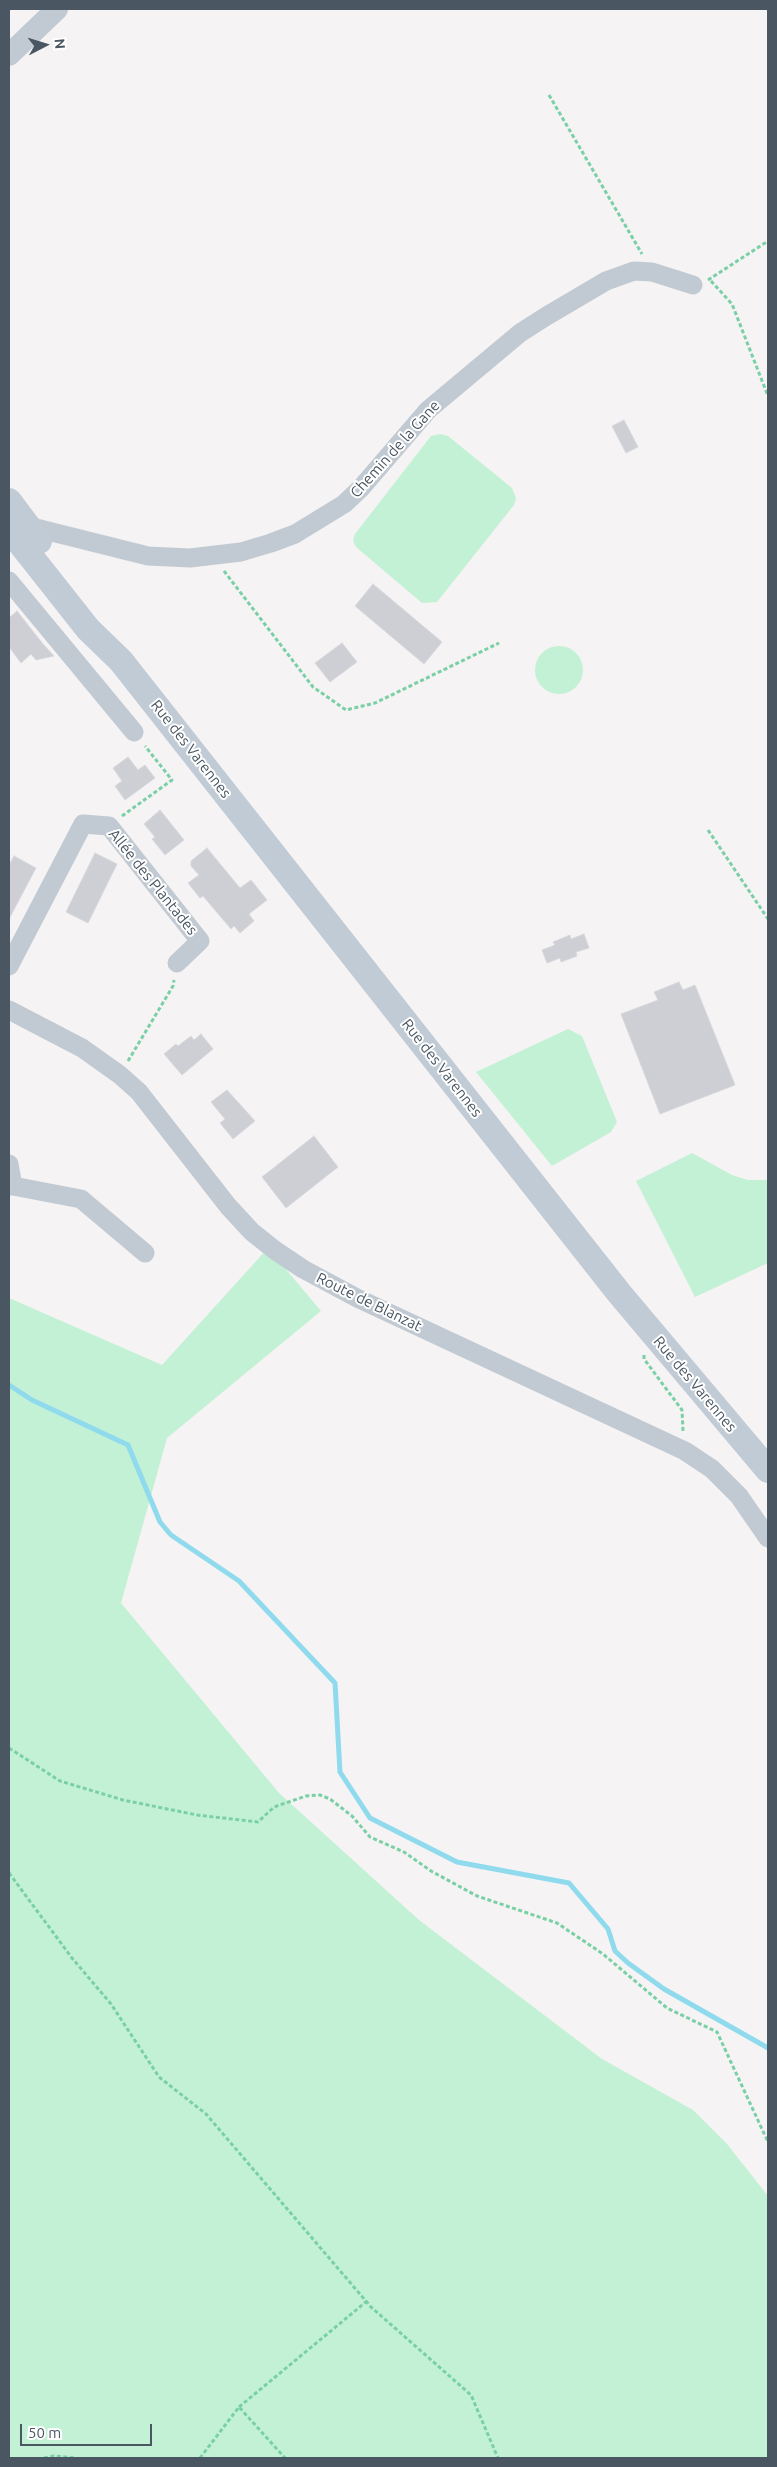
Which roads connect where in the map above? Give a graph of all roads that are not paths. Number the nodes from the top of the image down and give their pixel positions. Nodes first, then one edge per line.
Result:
1 (57, 9) edge
2 (9, 55) edge
3 (701, 282) road end
4 (9, 501) edge
5 (17, 530) edge
6 (9, 581) edge
7 (134, 732) road end
8 (177, 962) road end
9 (9, 966) edge
10 (9, 1010) edge
11 (9, 1164) edge
12 (11, 1186) edge
13 (145, 1253) dead end
14 (768, 1470) edge
15 (768, 1538) edge

1 - 2 street
3 - 5 street, Chemin de la Gane
4 - 5 main road, Rue des Varennes
5 - 14 main road, Rue des Varennes
6 - 7 street
8 - 9 street, Allée des Plantades
10 - 15 street, Route de Blanzat
11 - 12 street
12 - 13 street

